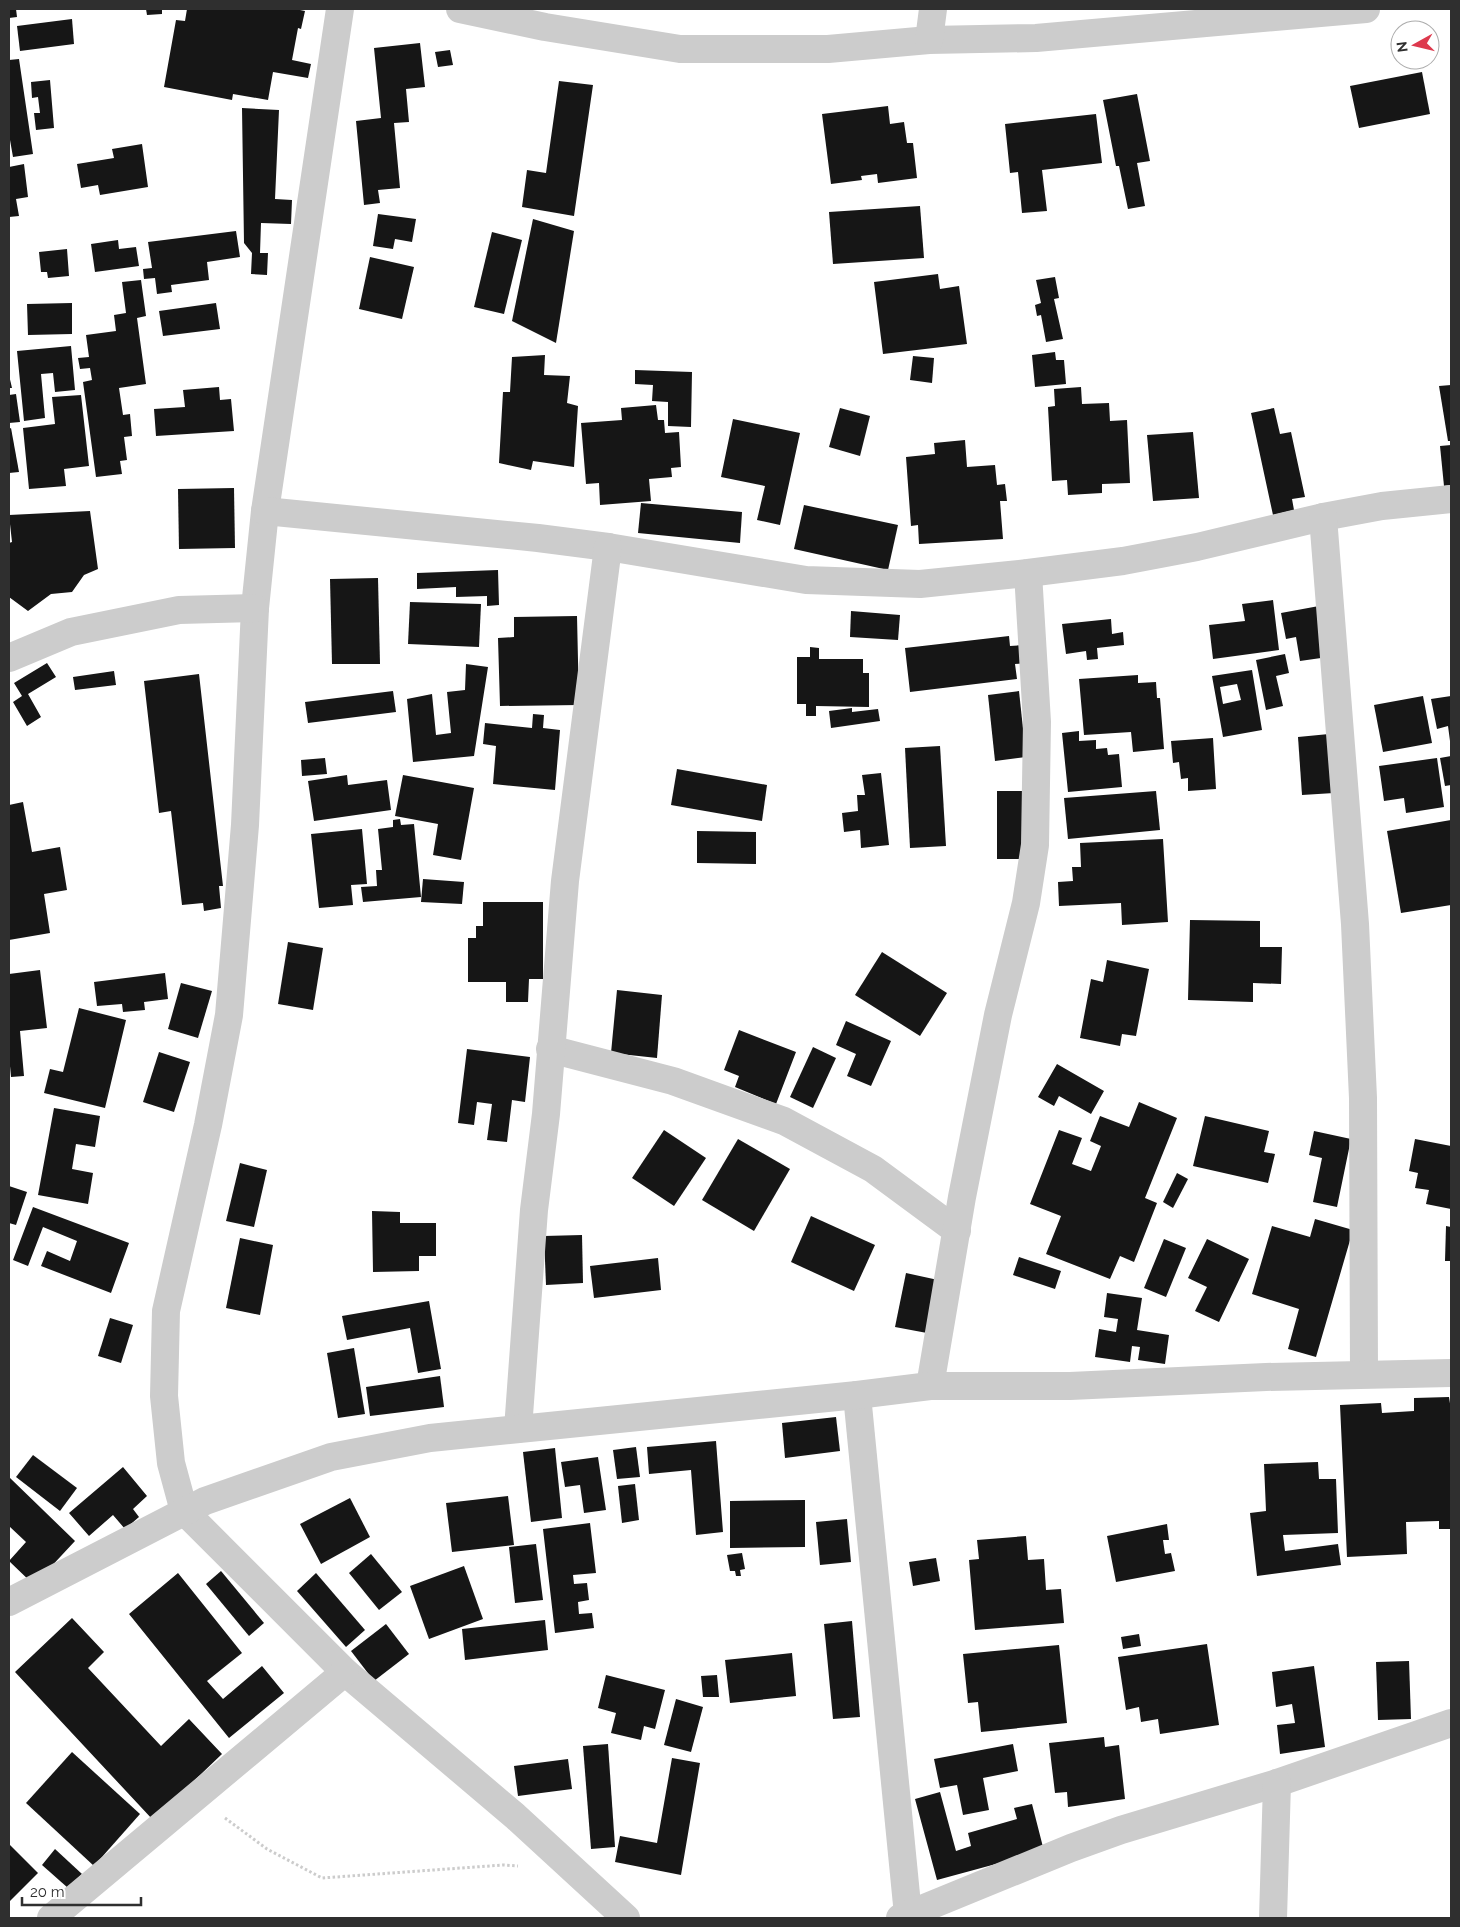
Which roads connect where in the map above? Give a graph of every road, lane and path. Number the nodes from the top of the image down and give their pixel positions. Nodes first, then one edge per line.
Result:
1 (340, 9) edge
2 (460, 9) edge
3 (933, 9) edge
4 (1366, 9) edge
5 (930, 40) junction
6 (1451, 499) edge
7 (265, 511) junction
8 (1323, 517) junction
9 (608, 547) junction
10 (1028, 573) junction
11 (256, 608) junction
12 (9, 658) edge
13 (550, 1049) junction
14 (957, 1231) junction
15 (1451, 1373) edge
16 (1364, 1374) junction
17 (930, 1386) junction
18 (857, 1396) junction
19 (518, 1429) junction
20 (184, 1511) junction
21 (9, 1602) edge
22 (345, 1672) junction
23 (1451, 1723) edge
24 (1277, 1783) junction
25 (196, 1797) junction
26 (521, 1867) dead end
27 (904, 1917) edge
28 (51, 1918) edge
29 (626, 1918) edge
30 (1273, 1918) edge

1 - 7 street
2 - 5 street
3 - 5 street
4 - 5 street
6 - 8 street
7 - 9 street
7 - 11 street
8 - 10 street
8 - 16 street
9 - 10 street
9 - 13 street
10 - 14 street
11 - 12 street
11 - 20 street
13 - 14 street
13 - 19 street
14 - 17 street
15 - 16 street
16 - 17 street
17 - 18 street
18 - 19 street
18 - 27 street
19 - 20 street
20 - 21 street
20 - 22 street
22 - 25 street
22 - 29 street
23 - 24 street
24 - 27 street
24 - 30 street
25 - 26 path
25 - 28 street

